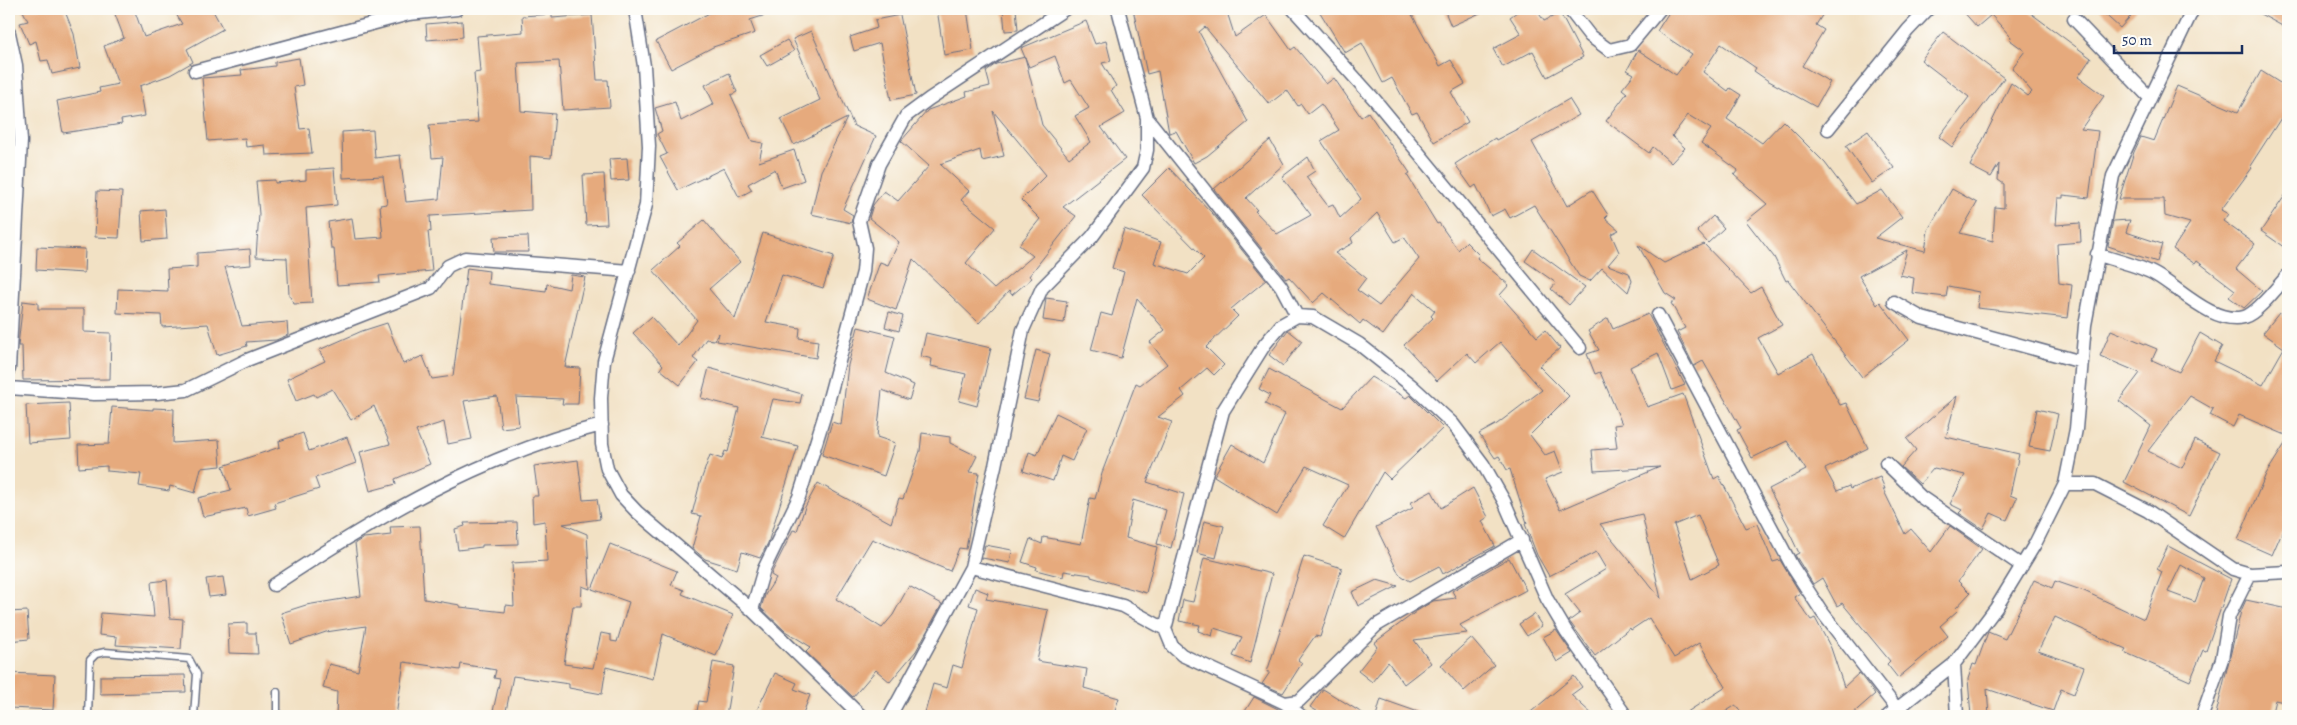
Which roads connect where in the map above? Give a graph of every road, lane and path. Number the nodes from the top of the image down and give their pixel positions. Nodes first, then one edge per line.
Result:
1 (458, 9) edge
2 (635, 9) edge
3 (1065, 9) edge
4 (1118, 9) edge
5 (1293, 9) edge
6 (1569, 9) edge
7 (1660, 9) edge
8 (1928, 9) edge
9 (2193, 9) edge
10 (2074, 19) dead end
11 (9, 33) edge
12 (195, 71) dead end
13 (2149, 97) junction
14 (1147, 118) junction
15 (1828, 128) dead end
16 (14, 185) edge
17 (2097, 254) junction
18 (629, 271) junction
19 (2288, 275) edge
20 (1894, 302) dead end
21 (1658, 315) dead end
22 (1297, 316) junction
23 (1580, 348) dead end
24 (2082, 362) junction
25 (9, 369) edge
26 (9, 388) edge
27 (602, 425) junction
28 (1886, 463) dead end
29 (2065, 484) junction
30 (1522, 540) junction
31 (2022, 566) junction
32 (972, 567) junction
33 (2288, 572) edge
34 (2250, 574) junction
35 (274, 585) dead end
36 (752, 610) junction
37 (1165, 629) junction
38 (1954, 664) junction
39 (277, 692) dead end
40 (1285, 703) junction
41 (1892, 712) edge
42 (88, 716) edge
43 (194, 716) edge
44 (277, 716) edge
45 (861, 716) edge
46 (890, 716) edge
47 (1301, 716) edge
48 (1626, 716) edge
49 (1957, 716) edge
50 (2202, 716) edge

1 - 12 street
2 - 18 street
3 - 36 street
4 - 14 street
5 - 23 street
6 - 7 street
8 - 15 street
9 - 13 street
10 - 13 street
11 - 16 street
13 - 17 street
14 - 22 street
14 - 32 street
16 - 25 street
17 - 19 street
17 - 24 street
18 - 26 street
18 - 27 street
20 - 24 street
21 - 41 street
22 - 30 street
22 - 37 street
24 - 29 street
27 - 35 street
27 - 36 street
28 - 31 street
29 - 31 street
29 - 34 street
30 - 40 street
30 - 48 street
31 - 38 street
32 - 37 street
32 - 46 street
33 - 34 street
34 - 50 street
36 - 45 street
37 - 40 street
38 - 41 street
38 - 49 street
39 - 44 lane
40 - 47 street
42 - 43 lane

